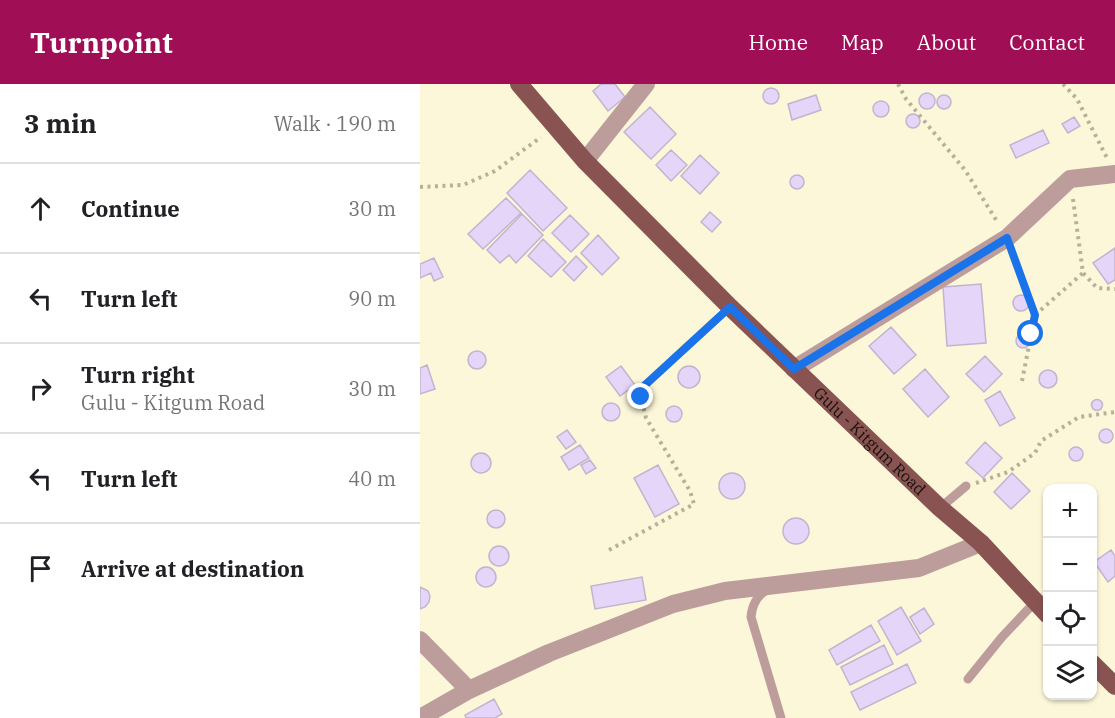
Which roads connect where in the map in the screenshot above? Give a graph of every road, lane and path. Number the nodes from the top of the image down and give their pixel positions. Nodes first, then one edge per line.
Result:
1 (519, 84) edge
2 (646, 84) edge
3 (898, 84) edge
4 (1063, 84) edge
5 (556, 126) junction
6 (585, 161) junction
7 (1115, 174) edge
8 (1070, 179) junction
9 (420, 187) edge
10 (1007, 238) junction
11 (1083, 273) junction
12 (1115, 289) edge
13 (730, 307) junction
14 (1035, 315) junction
15 (794, 369) junction
16 (1022, 381) dead end
17 (1115, 412) edge
18 (966, 486) joint
19 (940, 508) junction
20 (981, 543) junction
21 (609, 550) dead end
22 (778, 584) junction
23 (1035, 602) junction
24 (1043, 611) edge
25 (420, 640) edge
26 (1097, 668) edge
27 (968, 679) dead end
28 (1115, 686) edge
29 (469, 690) junction
30 (420, 718) edge
31 (781, 718) edge

1 - 5 main road, Gulu - Kitgum Road
2 - 6 street
3 - 10 path
4 - 7 path
5 - 6 main road, Gulu - Kitgum Road
5 - 9 path
6 - 13 main road, Gulu - Kitgum Road
7 - 8 street
8 - 10 street
8 - 11 path
10 - 14 path
10 - 15 street
11 - 12 path
11 - 14 path
13 - 15 main road, Gulu - Kitgum Road
13 - 21 path
14 - 16 path
15 - 19 main road, Gulu - Kitgum Road
17 - 18 path
18 - 19 lane
19 - 20 main road, Gulu - Kitgum Road
20 - 22 street
20 - 23 main road, Gulu - Kitgum Road
22 - 29 street
22 - 31 lane
23 - 24 main road, Gulu - Kitgum Road
23 - 27 lane
25 - 29 street
26 - 28 main road
29 - 30 street

